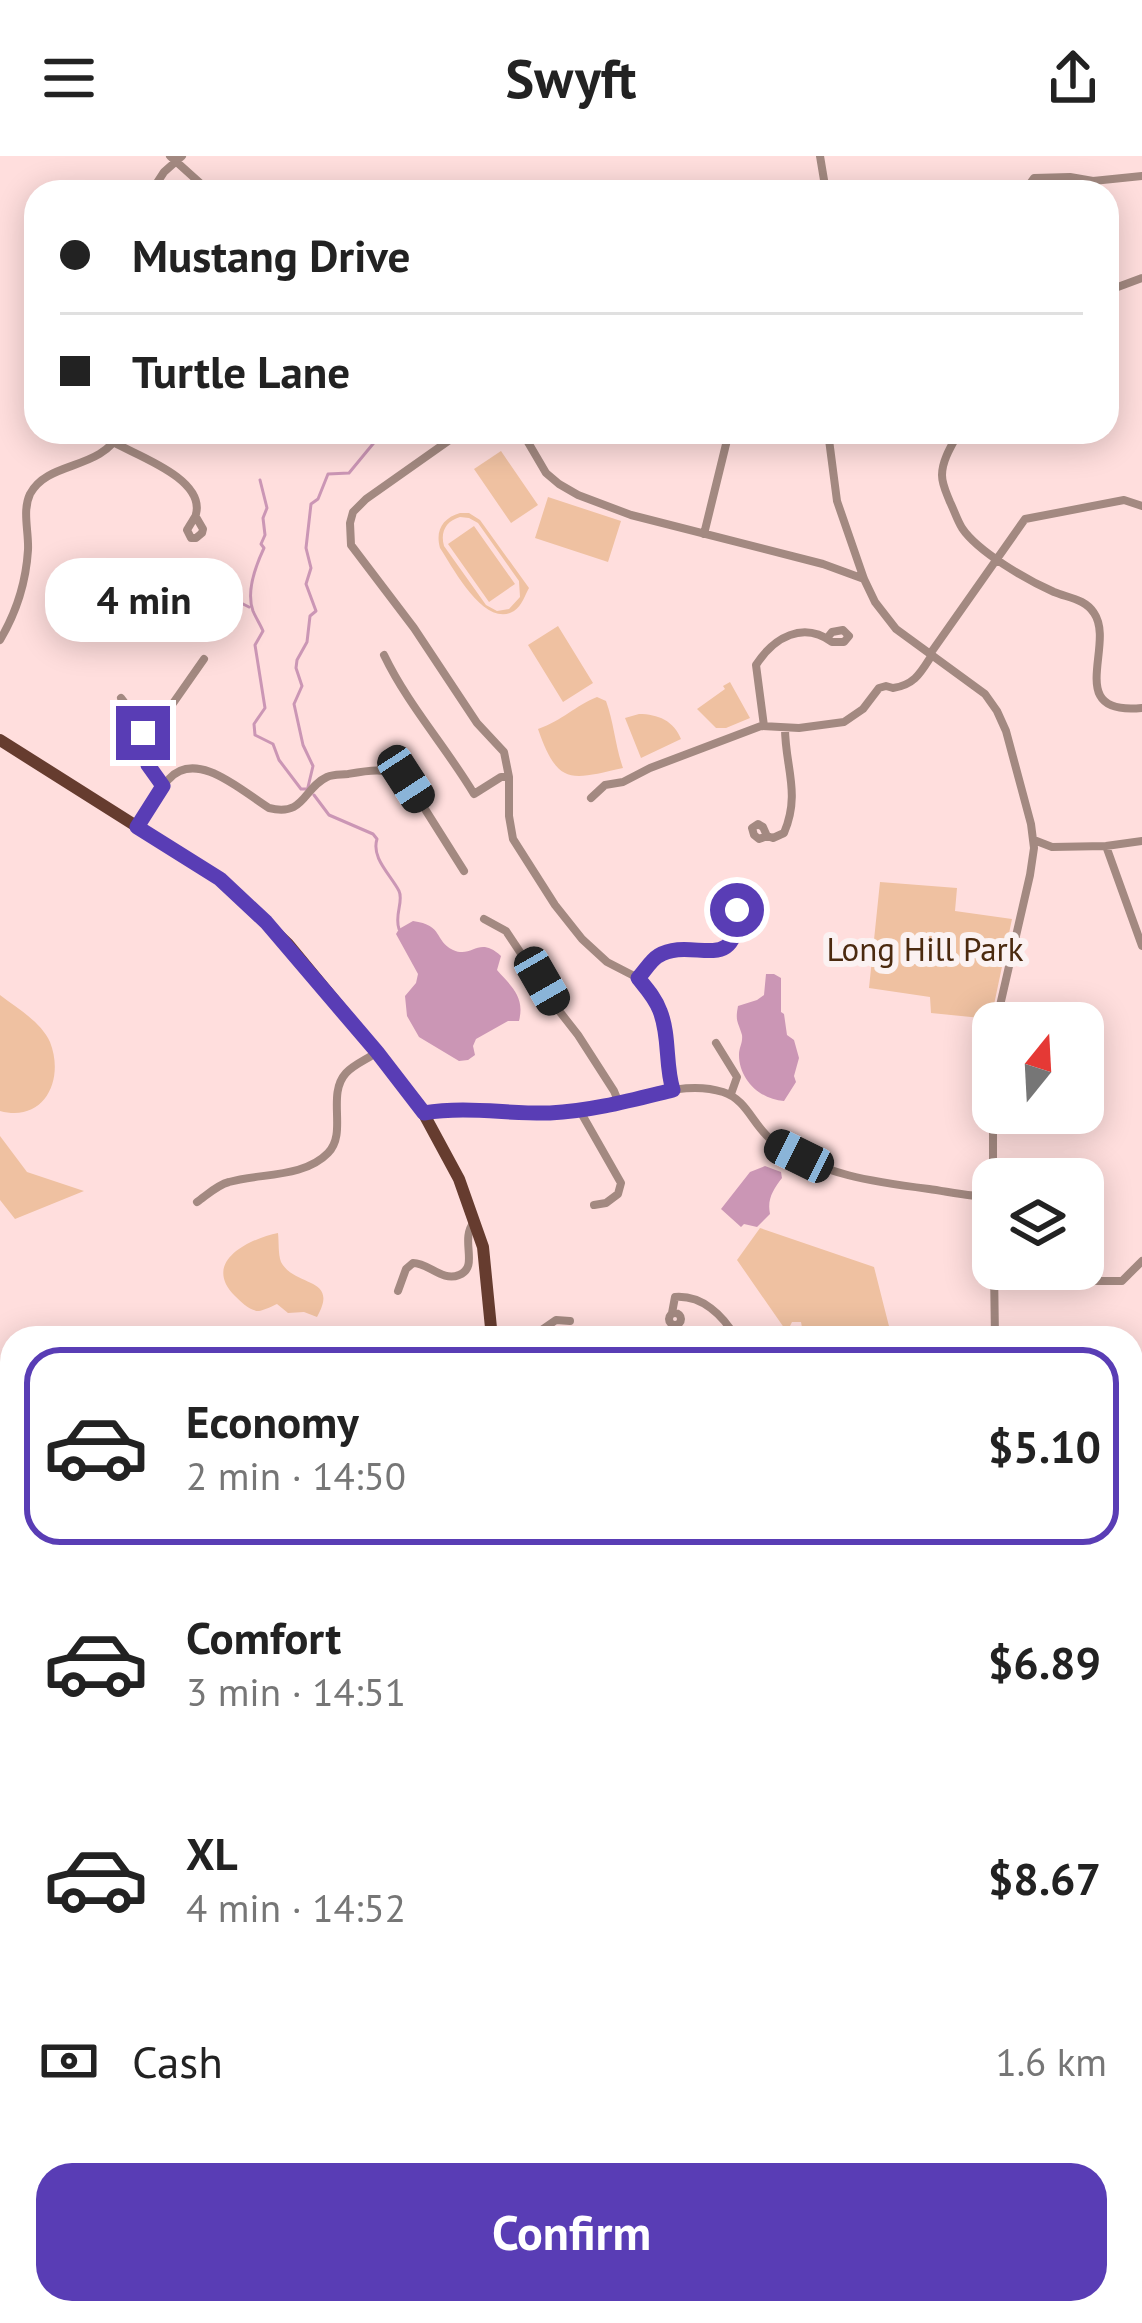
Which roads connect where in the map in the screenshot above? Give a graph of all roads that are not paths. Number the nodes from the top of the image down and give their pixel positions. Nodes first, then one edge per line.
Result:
1 (176, 158) edge
2 (1142, 176) edge
3 (198, 180) edge
4 (1033, 180) edge
5 (1082, 180) edge
6 (1103, 180) edge
7 (114, 444) edge
8 (117, 444) edge
9 (443, 444) edge
10 (529, 444) edge
11 (726, 444) edge
12 (829, 444) edge
13 (953, 444) edge
14 (1142, 506) edge
15 (196, 517) dead end
16 (704, 534) junction
17 (997, 559) junction
18 (864, 579) junction
19 (828, 637) dead end
20 (0, 640) edge
21 (931, 654) junction
22 (384, 655) dead end
23 (204, 659) dead end
24 (121, 698) dead end
25 (1142, 708) edge
26 (764, 726) junction
27 (785, 728) junction
28 (143, 733) junction
29 (0, 740) edge
30 (509, 777) junction
31 (163, 786) junction
32 (591, 798) dead end
33 (137, 827) junction
34 (767, 836) dead end
35 (1034, 840) junction
36 (1142, 841) edge
37 (1052, 847) junction
38 (1106, 847) junction
39 (1033, 855) junction
40 (464, 871) dead end
41 (737, 910) dead end
42 (484, 919) dead end
43 (1142, 946) edge
44 (638, 978) junction
45 (1001, 1002) edge
46 (716, 1043) dead end
47 (377, 1052) junction
48 (673, 1090) junction
49 (730, 1095) junction
50 (619, 1103) junction
51 (580, 1111) junction
52 (424, 1113) junction
53 (972, 1197) edge
54 (197, 1202) dead end
55 (594, 1204) dead end
56 (475, 1221) junction
57 (1142, 1262) edge
58 (1104, 1281) edge
59 (994, 1290) edge
60 (398, 1291) dead end
61 (570, 1321) dead end
62 (491, 1326) edge
63 (547, 1326) edge
64 (675, 1326) edge
65 (728, 1326) edge
66 (995, 1326) edge

1 - 3 street
2 - 6 street
4 - 5 street
7 - 20 street
8 - 15 street
9 - 30 street
10 - 16 street
11 - 16 street
12 - 18 street
13 - 17 street
14 - 17 street
16 - 18 street
17 - 21 street
17 - 25 street
18 - 21 street
19 - 26 street
21 - 27 street
21 - 35 street
22 - 30 street
23 - 28 street
24 - 28 street
26 - 27 street
26 - 32 street
27 - 34 street
28 - 31 street
29 - 33 main road
30 - 44 street
31 - 33 street
31 - 40 street
33 - 47 main road
35 - 37 street
35 - 39 street
36 - 38 street
37 - 38 street
37 - 39 street
38 - 43 street
39 - 45 street
41 - 44 street
42 - 50 street
44 - 48 street
46 - 49 street
47 - 52 main road
47 - 54 street
48 - 49 street
48 - 50 street
49 - 53 street
50 - 51 street
51 - 52 street
51 - 55 street
52 - 56 main road
56 - 60 street
56 - 62 main road
57 - 58 street
59 - 66 street
61 - 63 street
64 - 65 street

